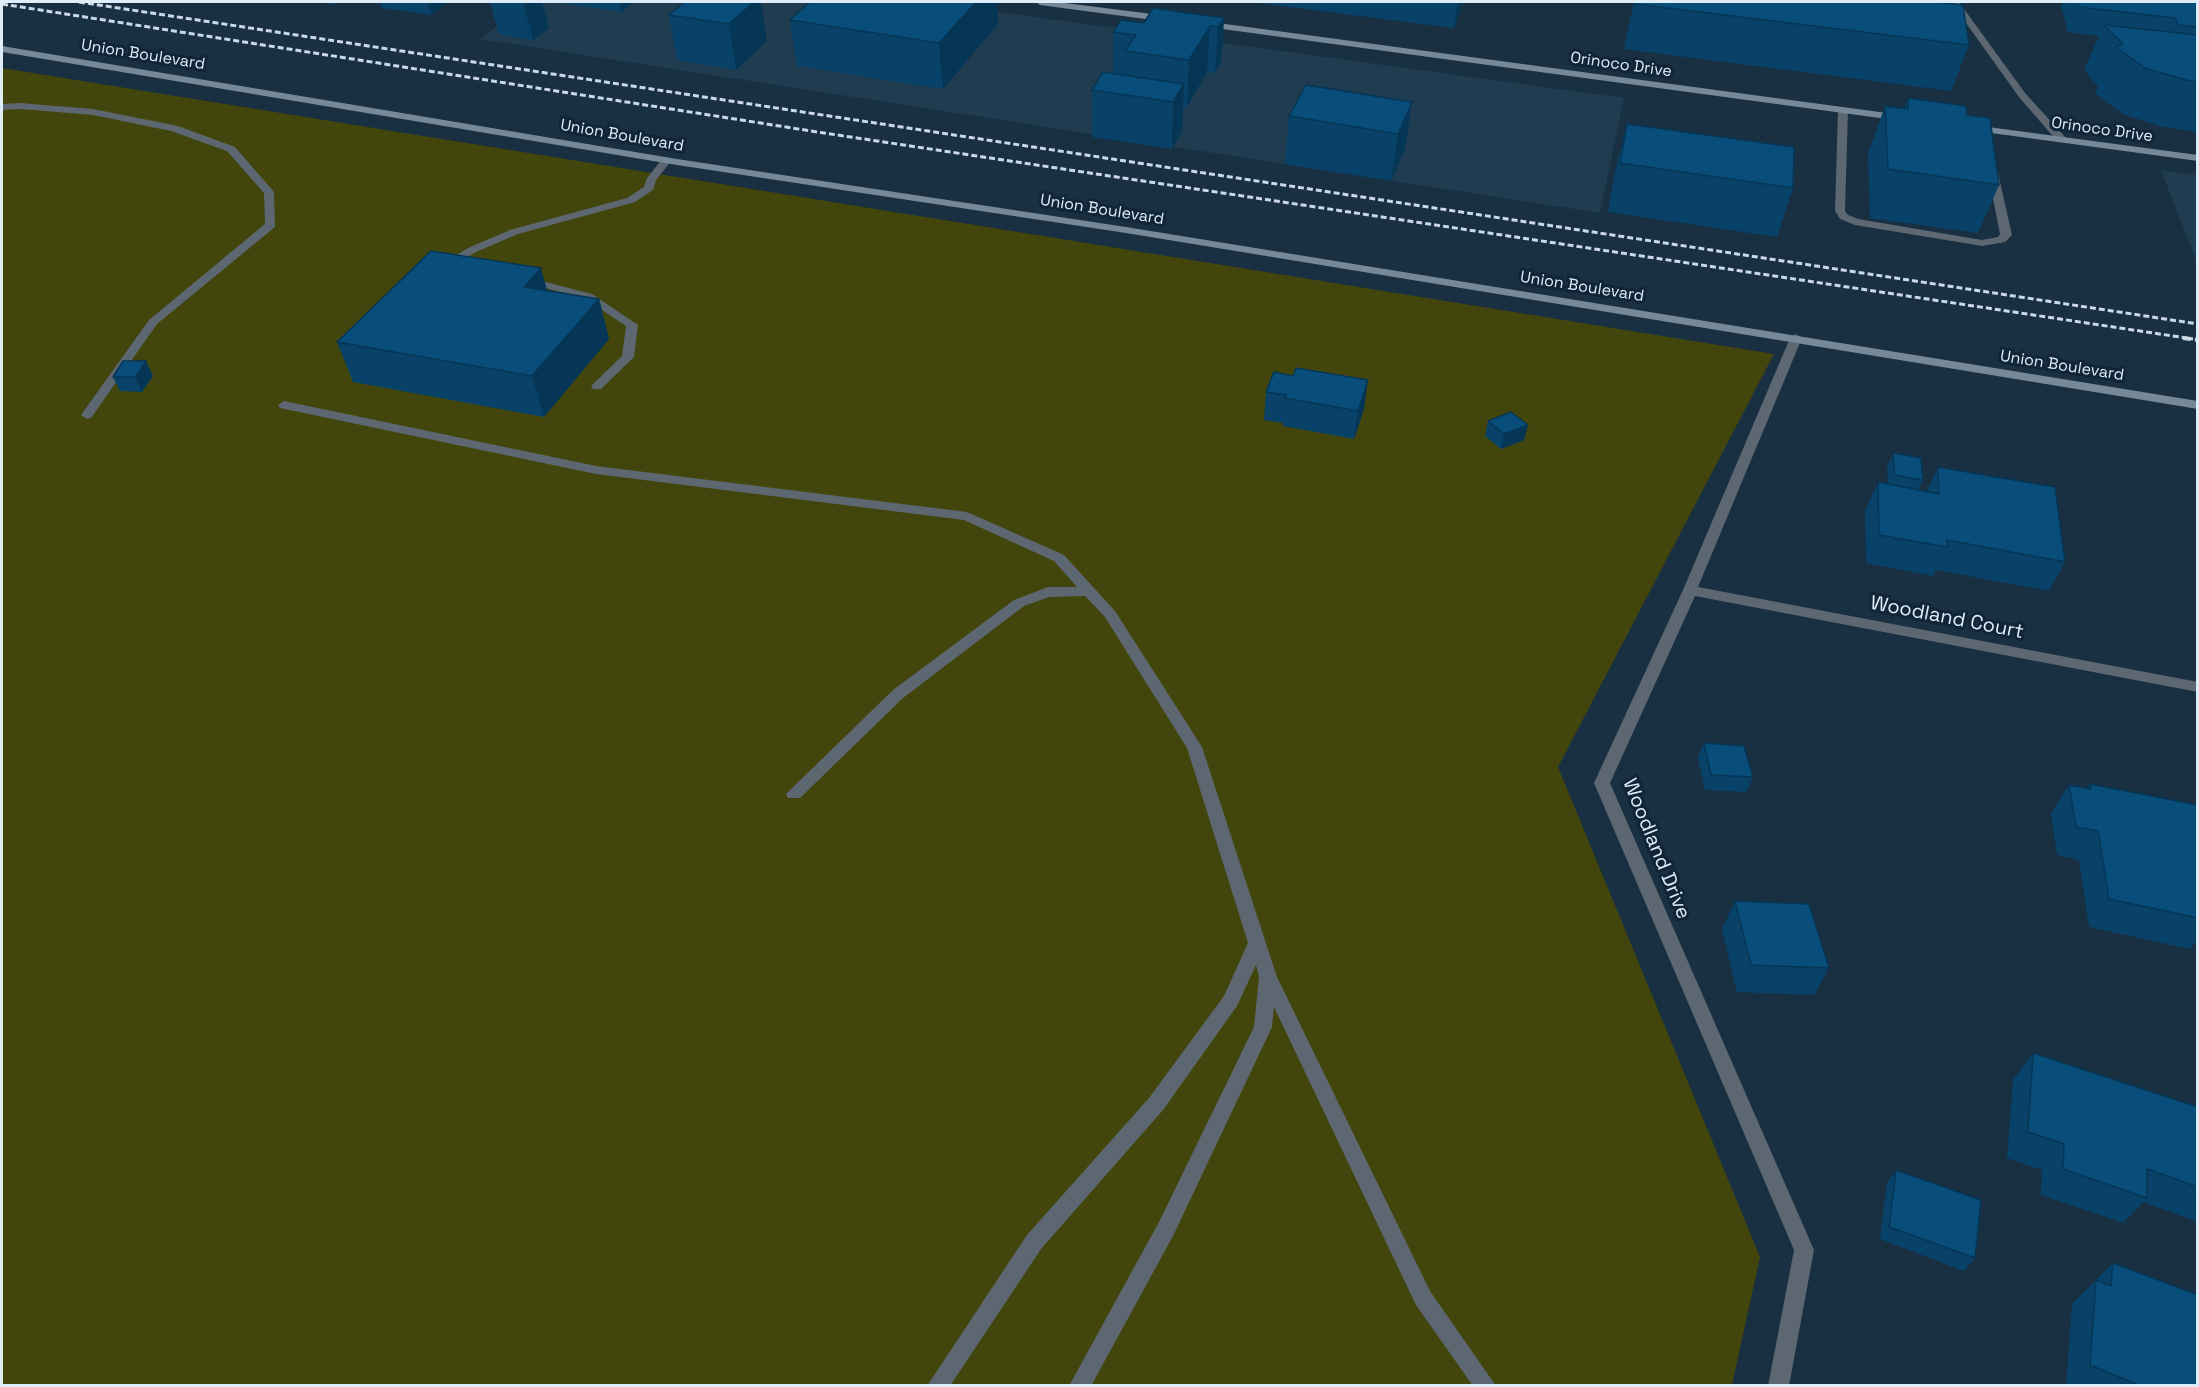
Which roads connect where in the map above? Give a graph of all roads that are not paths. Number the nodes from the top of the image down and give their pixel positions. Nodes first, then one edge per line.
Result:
1 (1040, 2) edge
2 (1955, 2) edge
3 (1182, 21) edge
4 (1193, 22) edge
5 (2, 49) edge
6 (2, 107) edge
7 (1843, 110) junction
8 (1912, 119) edge
9 (1959, 126) edge
10 (2062, 140) junction
11 (2198, 158) edge
12 (1990, 159) edge
13 (668, 160) junction
14 (471, 269) edge
15 (515, 278) edge
16 (1796, 338) junction
17 (597, 386) dead end
18 (284, 405) dead end
19 (2198, 405) edge
20 (87, 415) dead end
21 (1690, 590) junction
22 (1090, 591) junction
23 (2198, 687) edge
24 (794, 794) dead end
25 (1257, 943) junction
26 (1268, 977) junction
27 (937, 1386) edge
28 (1079, 1386) edge
29 (1486, 1386) edge
30 (1778, 1386) edge

1 - 3 main road
2 - 10 street
4 - 7 main road, Orinoco Drive
5 - 13 main road, Union Boulevard
6 - 20 street
7 - 8 main road, Orinoco Drive
7 - 12 street
9 - 10 main road, Orinoco Drive
10 - 11 main road, Orinoco Drive
13 - 14 street
13 - 16 main road, Union Boulevard
15 - 17 street
16 - 19 main road, Union Boulevard
16 - 21 street, Woodland Drive
18 - 22 street
21 - 23 street, Woodland Court
21 - 30 street, Woodland Drive
22 - 24 street
22 - 25 street
25 - 26 street
25 - 27 street
26 - 28 street
26 - 29 street

